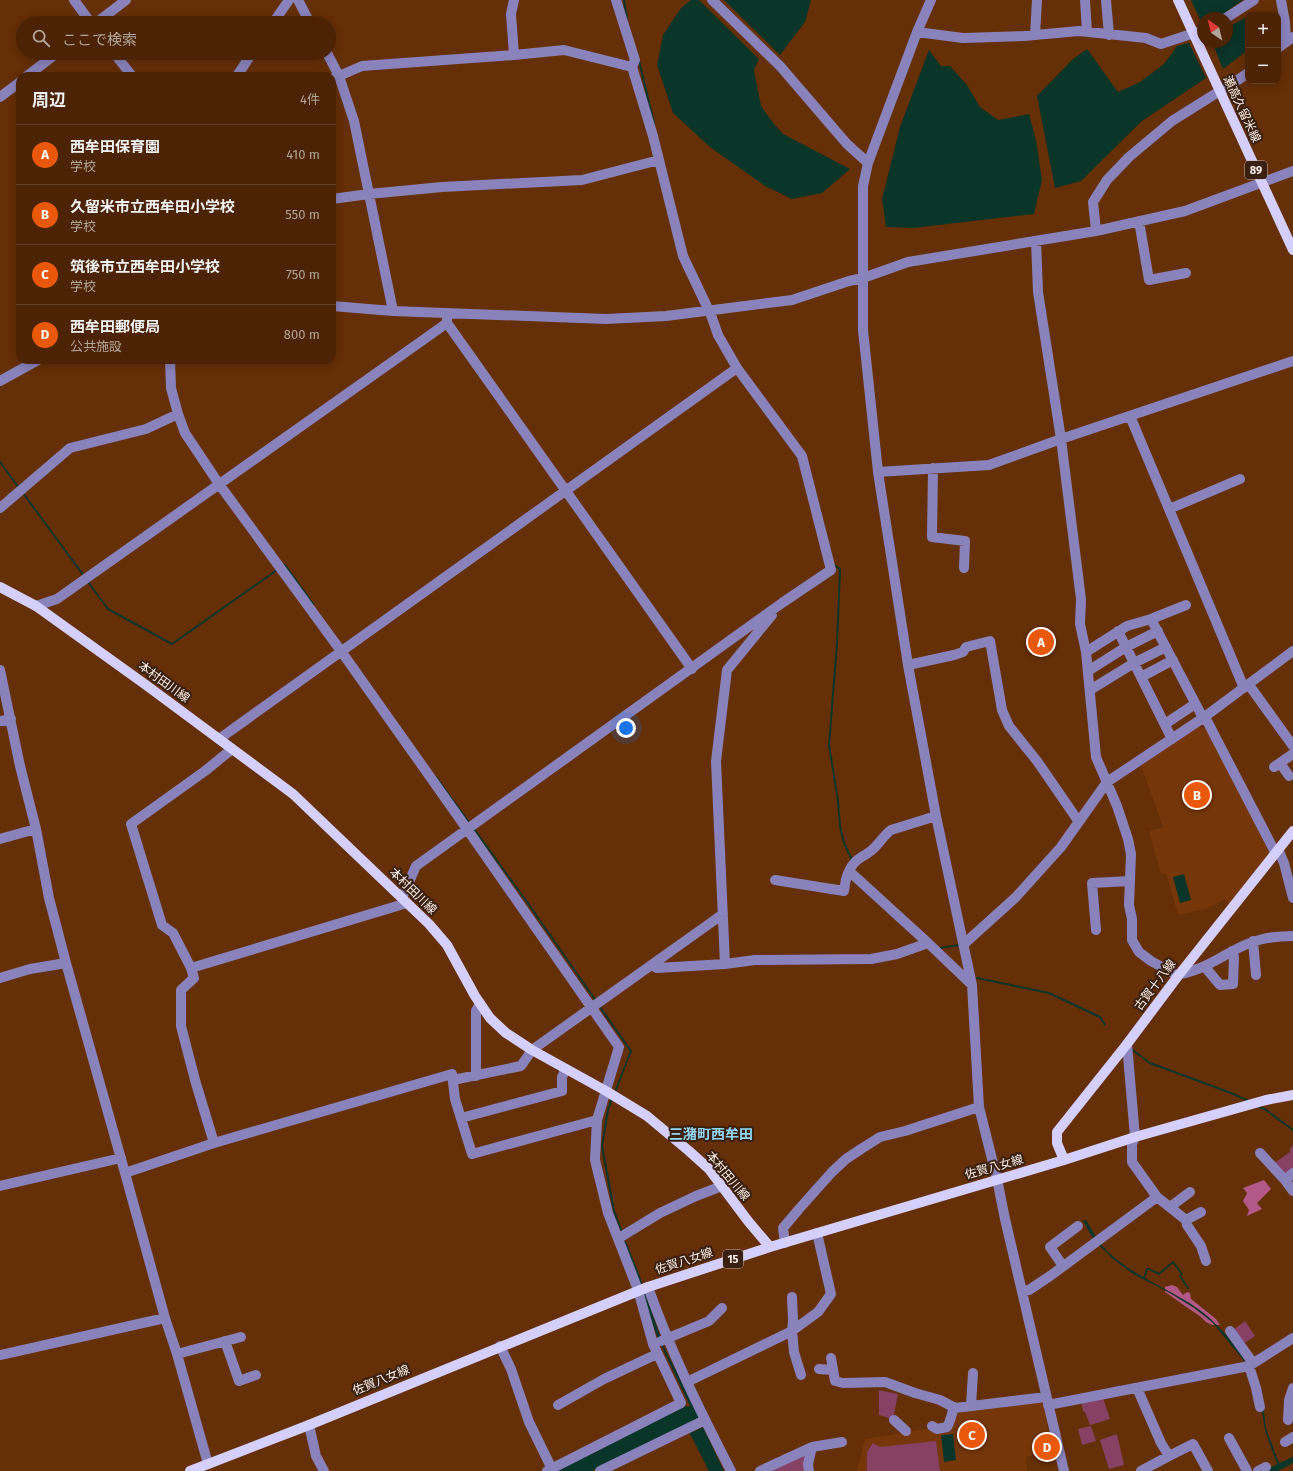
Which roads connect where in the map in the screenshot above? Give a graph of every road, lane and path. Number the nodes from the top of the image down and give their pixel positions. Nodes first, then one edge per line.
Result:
1 (74, 0) edge
2 (126, 0) edge
3 (290, 0) edge
4 (298, 0) edge
5 (514, 0) edge
6 (616, 0) edge
7 (712, 0) edge
8 (931, 0) edge
9 (1037, 0) edge
10 (1085, 0) edge
11 (1106, 0) edge
12 (1178, 0) edge
13 (1254, 0) edge
14 (1281, 0) edge
15 (1233, 14) edge
16 (86, 16) edge
17 (105, 16) edge
18 (278, 16) edge
19 (306, 16) edge
20 (917, 32) junction
21 (1087, 32) junction
22 (1196, 32) edge
23 (1035, 35) junction
24 (1109, 35) junction
25 (1290, 39) edge
26 (1281, 46) edge
27 (514, 55) junction
28 (48, 60) edge
29 (119, 60) edge
30 (247, 60) edge
31 (330, 60) edge
32 (632, 67) junction
33 (32, 72) edge
34 (129, 72) edge
35 (240, 72) edge
36 (334, 72) edge
37 (1245, 75) edge
38 (336, 77) edge
39 (16, 85) edge
40 (1219, 91) junction
41 (0, 97) edge
42 (659, 160) junction
43 (868, 163) junction
44 (1293, 171) edge
45 (1262, 182) junction
46 (369, 194) junction
47 (336, 198) edge
48 (1139, 221) junction
49 (1096, 231) junction
50 (1036, 241) junction
51 (1293, 250) edge
52 (1186, 272) dead end
53 (863, 278) junction
54 (336, 306) edge
55 (393, 311) junction
56 (708, 311) junction
57 (447, 318) junction
58 (1293, 361) edge
59 (31, 364) edge
60 (170, 364) edge
61 (737, 368) junction
62 (0, 381) edge
63 (178, 414) junction
64 (1130, 416) junction
65 (1060, 439) junction
66 (933, 468) junction
67 (878, 472) junction
68 (1240, 479) dead end
69 (219, 484) junction
70 (566, 491) junction
71 (0, 508) edge
72 (1169, 509) junction
73 (964, 568) dead end
74 (0, 587) edge
75 (782, 603) junction
76 (1186, 605) dead end
77 (36, 606) junction
78 (1151, 619) junction
79 (1118, 631) junction
80 (1158, 631) junction
81 (1126, 647) junction
82 (1166, 647) junction
83 (341, 651) junction
84 (1086, 652) junction
85 (1293, 652) edge
86 (1173, 660) junction
87 (1134, 663) junction
88 (908, 665) junction
89 (692, 669) junction
90 (0, 670) edge
91 (1088, 671) junction
92 (1141, 677) junction
93 (1246, 687) junction
94 (1090, 690) junction
95 (1195, 704) junction
96 (1204, 718) junction
97 (10, 719) junction
98 (0, 721) edge
99 (1165, 724) junction
100 (219, 739) junction
101 (1172, 739) junction
102 (1293, 746) edge
103 (232, 749) junction
104 (1293, 754) edge
105 (1289, 776) dead end
106 (1107, 782) junction
107 (936, 816) junction
108 (1079, 822) junction
109 (36, 829) junction
110 (467, 829) junction
111 (1293, 831) edge
112 (0, 839) edge
113 (1277, 851) junction
114 (849, 871) junction
115 (775, 880) dead end
116 (1130, 881) junction
117 (1293, 898) edge
118 (404, 900) junction
119 (723, 914) junction
120 (1096, 930) dead end
121 (1293, 936) edge
122 (1253, 941) junction
123 (928, 943) junction
124 (964, 944) junction
125 (1232, 951) junction
126 (66, 962) junction
127 (725, 964) junction
128 (651, 965) junction
129 (1205, 967) junction
130 (190, 968) junction
131 (1179, 975) junction
132 (1256, 975) dead end
133 (0, 978) edge
134 (972, 985) junction
135 (480, 1003) junction
136 (592, 1007) junction
137 (1127, 1044) junction
138 (532, 1050) junction
139 (566, 1069) junction
140 (476, 1076) junction
141 (453, 1080) junction
142 (606, 1091) junction
143 (1293, 1095) edge
144 (979, 1107) junction
145 (461, 1118) junction
146 (597, 1120) junction
147 (1135, 1137) junction
148 (214, 1143) junction
149 (1260, 1153) dead end
150 (121, 1158) junction
151 (1064, 1160) junction
152 (125, 1172) junction
153 (1293, 1173) edge
154 (997, 1179) junction
155 (1285, 1180) junction
156 (0, 1186) edge
157 (722, 1186) junction
158 (1293, 1191) edge
159 (1190, 1192) dead end
160 (1157, 1197) junction
161 (1170, 1207) junction
162 (1201, 1212) dead end
163 (1186, 1220) junction
164 (1078, 1226) dead end
165 (817, 1233) junction
166 (619, 1238) junction
167 (785, 1243) junction
168 (770, 1247) junction
169 (1206, 1261) dead end
170 (1064, 1266) junction
171 (643, 1288) junction
172 (1023, 1291) junction
173 (792, 1297) dead end
174 (722, 1308) dead end
175 (165, 1318) junction
176 (792, 1331) junction
177 (1230, 1331) dead end
178 (241, 1337) dead end
179 (1293, 1338) edge
180 (667, 1339) junction
181 (225, 1341) junction
182 (653, 1344) junction
183 (500, 1346) junction
184 (177, 1354) junction
185 (657, 1354) junction
186 (0, 1355) edge
187 (831, 1358) dead end
188 (1251, 1365) junction
189 (819, 1369) dead end
190 (832, 1370) junction
191 (973, 1373) dead end
192 (256, 1375) dead end
193 (801, 1375) dead end
194 (687, 1382) junction
195 (1137, 1388) junction
196 (1293, 1388) edge
197 (1047, 1401) junction
198 (558, 1405) dead end
199 (971, 1406) junction
200 (954, 1407) junction
201 (1260, 1407) dead end
202 (705, 1420) junction
203 (894, 1420) dead end
204 (1288, 1420) dead end
205 (309, 1424) junction
206 (932, 1426) dead end
207 (906, 1431) dead end
208 (1229, 1438) dead end
209 (842, 1442) dead end
210 (812, 1447) junction
211 (1169, 1456) junction
212 (208, 1464) junction
213 (550, 1470) edge
214 (1146, 1470) edge
215 (190, 1471) edge
216 (324, 1471) edge
217 (600, 1471) edge
218 (731, 1471) edge
219 (760, 1471) edge
220 (809, 1471) edge
221 (1064, 1471) edge
222 (1208, 1471) edge
223 (1247, 1471) edge

1 - 16 street
2 - 17 street
3 - 18 street
4 - 19 street
5 - 27 street
6 - 32 street
7 - 43 street
8 - 20 street
9 - 23 street
10 - 21 street
11 - 24 street
12 - 22 main road, 瀬高久留米線 / 89
13 - 15 street
14 - 25 street
20 - 23 street
20 - 43 street
21 - 23 street
21 - 24 street
22 - 24 street
22 - 40 main road, 瀬高久留米線 / 89
25 - 26 street
27 - 32 street
27 - 38 street
28 - 33 street
29 - 34 street
30 - 35 street
31 - 36 street
32 - 42 street
37 - 40 street
38 - 46 street
39 - 41 street
40 - 45 main road, 瀬高久留米線 / 89
40 - 49 street
42 - 46 street
42 - 56 street
43 - 53 street
44 - 45 street
45 - 48 street
45 - 51 main road, 瀬高久留米線 / 89
46 - 47 street
46 - 55 street
48 - 49 street
48 - 52 street
49 - 50 street
50 - 53 street
50 - 65 street
53 - 56 street
53 - 67 street
54 - 55 street
55 - 57 street
56 - 57 street
56 - 61 street
57 - 69 street
57 - 70 street
58 - 64 street
59 - 62 street
60 - 63 street
61 - 70 street
61 - 75 street
63 - 69 street
63 - 71 street
64 - 65 street
64 - 72 street
65 - 66 street
65 - 84 street
66 - 67 street
66 - 73 street
67 - 88 street
68 - 72 street
69 - 77 street
69 - 83 street
70 - 83 street
70 - 89 street
72 - 93 street
74 - 77 main road, 本村田川線
75 - 89 street
75 - 119 street
76 - 78 street
77 - 100 main road, 本村田川線
78 - 79 street
78 - 80 street
79 - 81 street
79 - 84 street
80 - 81 street
80 - 82 street
81 - 87 street
81 - 91 street
82 - 86 street
82 - 87 street
83 - 100 street
83 - 110 street
84 - 91 street
85 - 93 street
86 - 92 street
86 - 95 street
87 - 92 street
87 - 94 street
88 - 107 street
88 - 108 street
89 - 110 street
90 - 97 street
91 - 94 street
92 - 99 street
93 - 96 street
93 - 102 street
94 - 106 street
95 - 96 street
95 - 99 street
96 - 101 street
96 - 113 street
97 - 98 street
97 - 109 street
99 - 101 street
100 - 103 main road, 本村田川線
101 - 106 street
103 - 118 main road, 本村田川線
103 - 130 street
104 - 105 street
106 - 108 street
106 - 116 street
107 - 114 street
107 - 124 street
108 - 124 street
109 - 112 street
109 - 126 street
110 - 118 street
110 - 136 street
111 - 113 main road, 古賀十八線
113 - 117 street
113 - 131 main road, 古賀十八線
114 - 115 street
114 - 123 street
116 - 120 street
116 - 131 street
118 - 130 street
118 - 135 main road, 本村田川線
119 - 127 street
119 - 128 street
121 - 122 street
122 - 125 street
122 - 132 street
123 - 127 street
123 - 134 street
124 - 134 street
125 - 129 street
125 - 129 street
126 - 133 street
126 - 150 street
127 - 128 street
128 - 136 street
129 - 131 street
130 - 148 street
131 - 137 main road, 古賀十八線
134 - 144 street
135 - 138 main road, 本村田川線
135 - 140 street
136 - 138 street
136 - 142 street
137 - 147 street
137 - 151 main road, 古賀十八線
138 - 139 main road, 本村田川線
138 - 140 street
139 - 142 main road, 本村田川線
139 - 145 street
140 - 141 street
141 - 145 street
141 - 148 street
142 - 146 street
142 - 157 main road, 本村田川線
143 - 147 main road, 佐賀八女線 / 15
144 - 154 street
144 - 167 street
145 - 146 street
146 - 166 street
147 - 151 main road, 佐賀八女線 / 15
147 - 160 street
148 - 152 street
149 - 155 street
150 - 152 street
150 - 156 street
151 - 154 main road, 佐賀八女線 / 15
152 - 175 street
153 - 155 street
154 - 165 main road, 佐賀八女線 / 15
154 - 172 street
155 - 158 street
157 - 166 street
157 - 168 main road, 本村田川線
159 - 161 street
160 - 161 street
160 - 170 street
161 - 163 street
162 - 163 street
163 - 169 street
164 - 170 street
165 - 167 main road, 佐賀八女線 / 15
165 - 176 street
166 - 171 street
167 - 168 main road, 佐賀八女線 / 15
168 - 171 main road, 佐賀八女線 / 15
170 - 172 street
171 - 180 street
171 - 182 street
171 - 183 main road, 佐賀八女線 / 15
172 - 197 street
173 - 176 street
174 - 180 street
175 - 184 street
175 - 186 street
176 - 193 street
176 - 194 street
177 - 188 street
178 - 181 street
179 - 188 street
180 - 182 street
180 - 194 street
181 - 184 street
181 - 192 street
182 - 185 street
183 - 205 main road, 佐賀八女線 / 15
183 - 213 street
184 - 212 street
185 - 198 street
185 - 213 street
187 - 190 street
188 - 195 street
188 - 201 street
189 - 190 street
190 - 200 street
191 - 199 street
194 - 202 street
195 - 197 street
195 - 211 street
196 - 204 street
197 - 199 street
197 - 221 street
199 - 200 street
200 - 206 street
202 - 217 street
202 - 218 street
203 - 207 street
205 - 212 main road, 佐賀八女線 / 15
205 - 216 street
208 - 223 street
209 - 210 street
210 - 219 street
210 - 220 street
211 - 214 street
211 - 222 street
212 - 215 main road, 佐賀八女線 / 15

